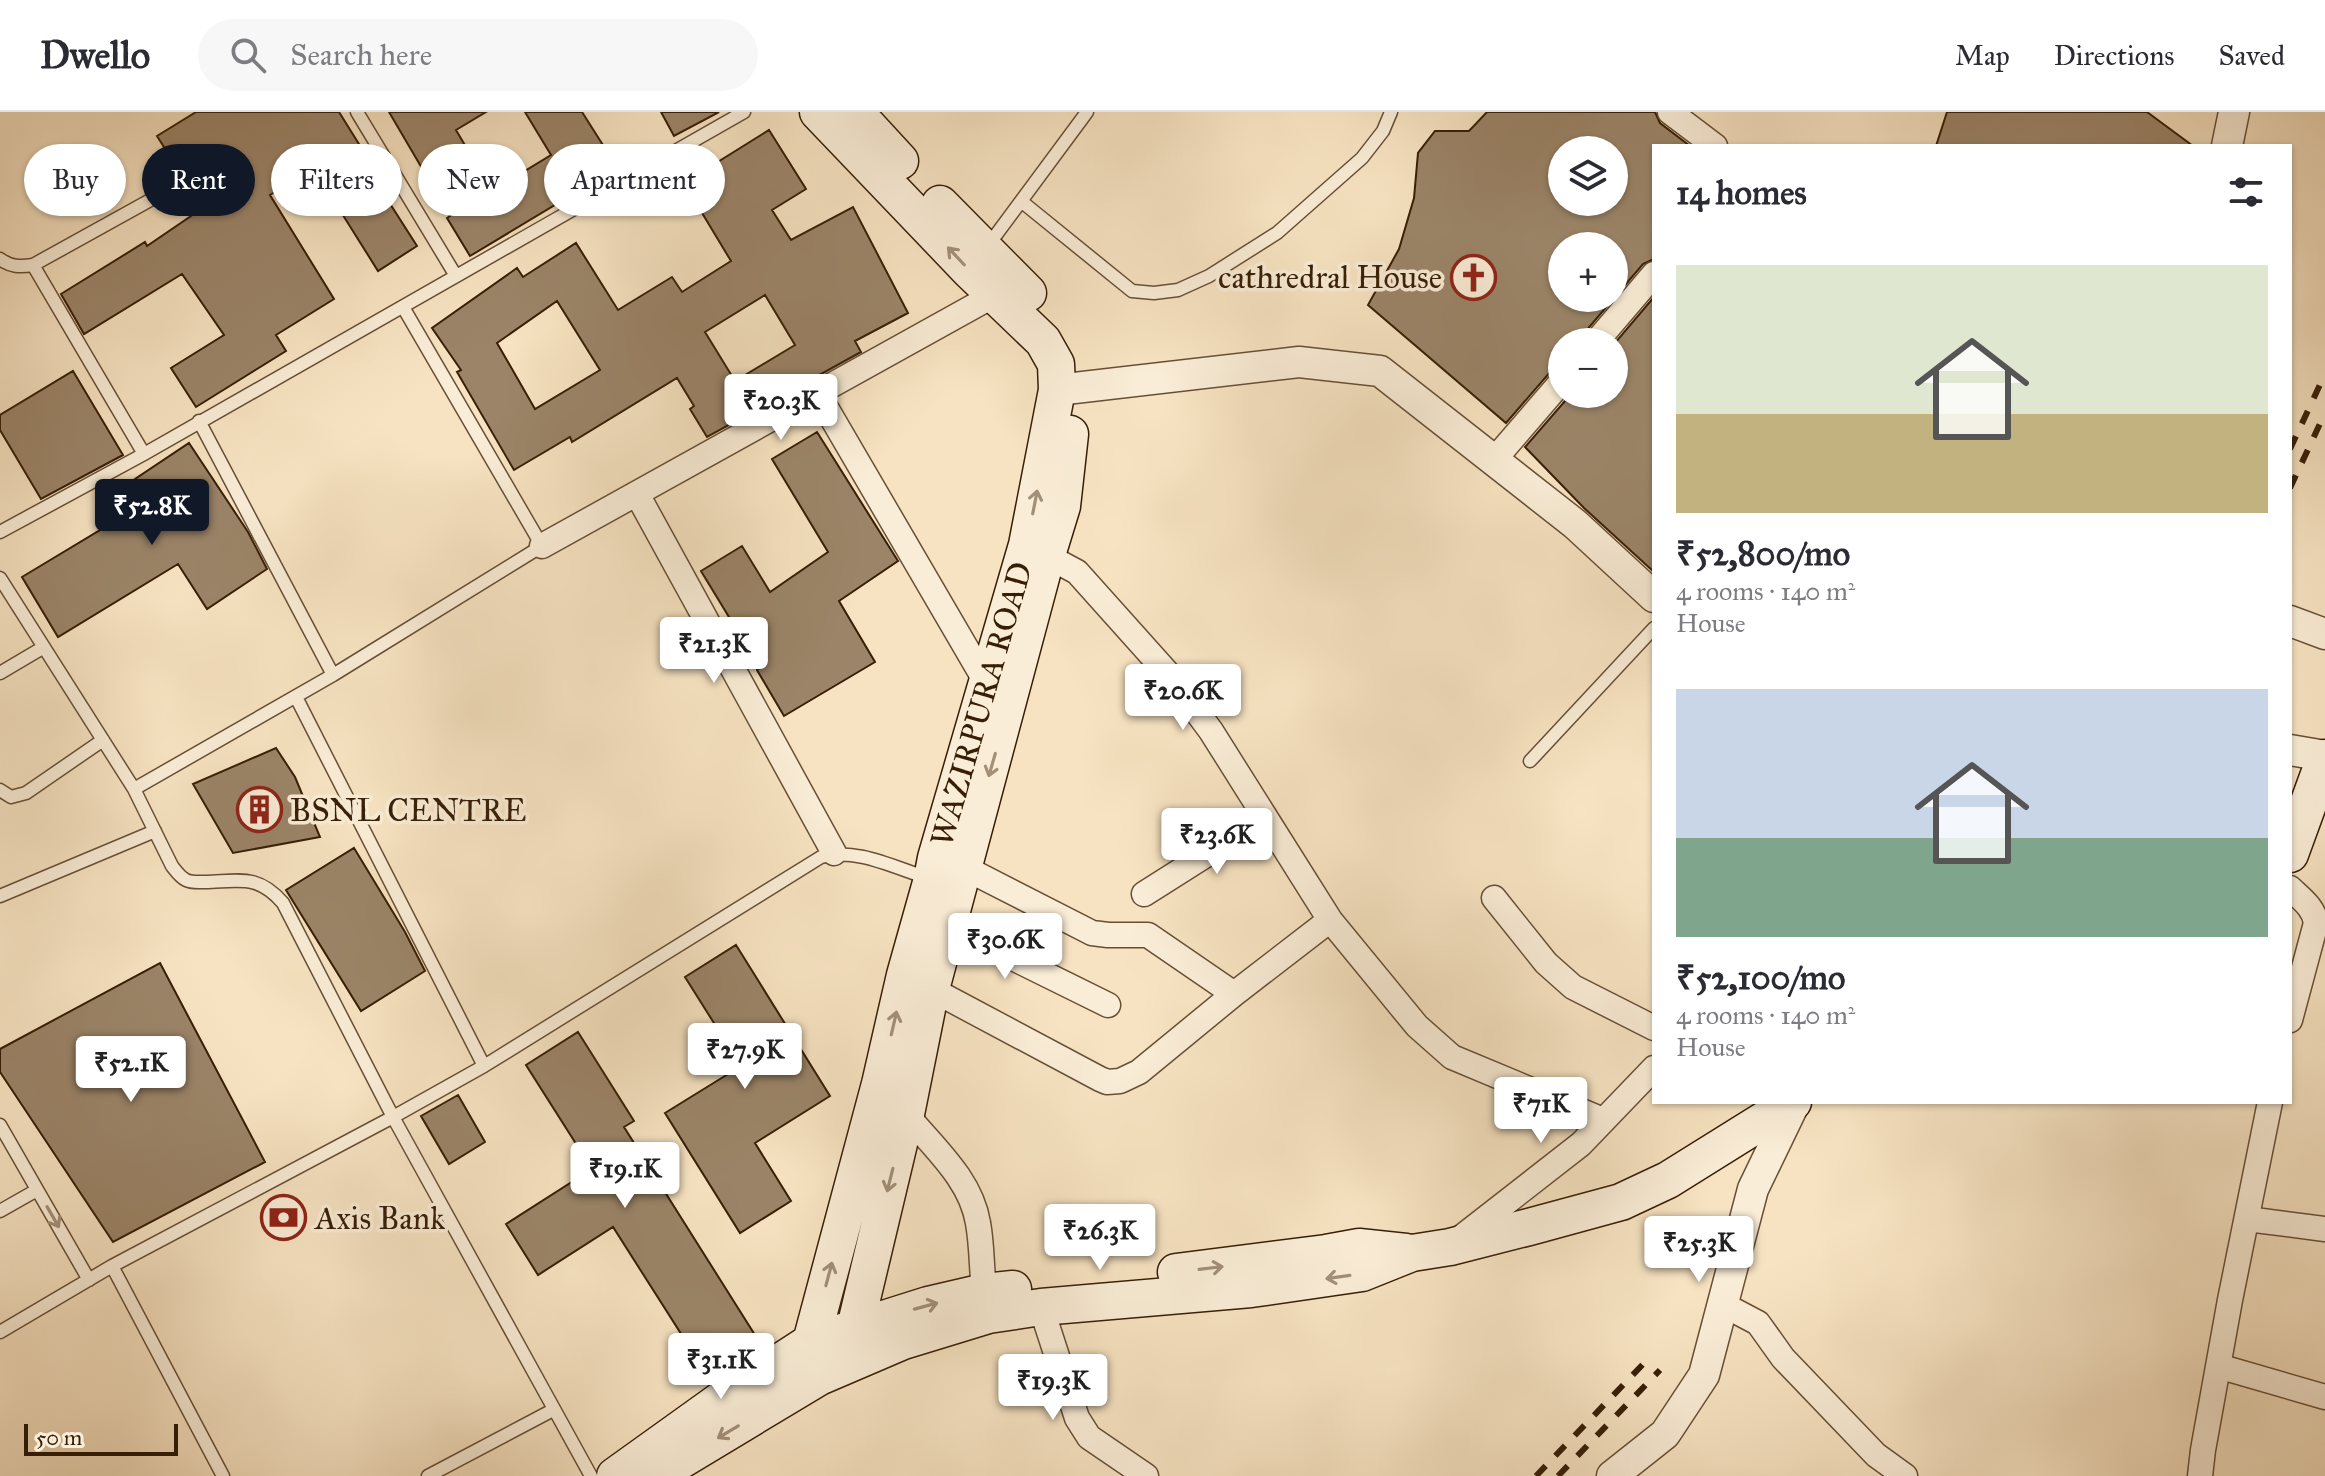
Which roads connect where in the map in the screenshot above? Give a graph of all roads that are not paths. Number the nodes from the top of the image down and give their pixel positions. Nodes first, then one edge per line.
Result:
1 (357, 112) edge
2 (744, 112) edge
3 (818, 112) edge
4 (855, 112) edge
5 (1087, 112) edge
6 (1391, 112) edge
7 (1670, 112) edge
8 (2234, 112) edge
9 (1712, 144) edge
10 (2227, 144) edge
11 (1021, 201) junction
12 (142, 205) edge
13 (985, 250) junction
14 (0, 259) edge
15 (33, 265) junction
16 (456, 276) junction
17 (1652, 276) edge
18 (996, 294) junction
19 (403, 307) junction
20 (1608, 328) edge
21 (1066, 390) junction
22 (818, 394) junction
23 (1548, 397) edge
24 (199, 421) junction
25 (144, 454) junction
26 (1494, 460) junction
27 (637, 494) junction
28 (0, 532) edge
29 (542, 546) junction
30 (1037, 550) junction
31 (0, 578) edge
32 (1652, 595) edge
33 (2292, 622) edge
34 (1652, 630) edge
35 (2325, 634) edge
36 (44, 647) junction
37 (0, 673) edge
38 (333, 675) junction
39 (986, 682) junction
40 (296, 697) junction
41 (103, 740) junction
42 (2292, 750) edge
43 (2325, 757) edge
44 (1530, 761) dead end
45 (134, 789) junction
46 (0, 790) edge
47 (1264, 818) junction
48 (155, 831) junction
49 (2292, 848) edge
50 (834, 853) junction
51 (944, 889) junction
52 (2292, 890) edge
53 (1144, 894) dead end
54 (0, 896) edge
55 (1494, 898) dead end
56 (1330, 920) junction
57 (931, 989) junction
58 (1234, 994) junction
59 (1108, 1005) dead end
60 (2292, 1013) edge
61 (1652, 1027) edge
62 (484, 1066) junction
63 (1652, 1070) edge
64 (1791, 1104) edge
65 (1793, 1104) edge
66 (2270, 1104) edge
67 (906, 1114) junction
68 (393, 1117) junction
69 (1603, 1120) junction
70 (0, 1125) edge
71 (37, 1190) junction
72 (0, 1211) edge
73 (2247, 1219) junction
74 (2325, 1229) edge
75 (1450, 1247) junction
76 (1412, 1253) junction
77 (112, 1266) junction
78 (89, 1280) junction
79 (986, 1304) junction
80 (1722, 1304) junction
81 (1041, 1307) junction
82 (0, 1332) edge
83 (811, 1342) junction
84 (858, 1344) junction
85 (2218, 1366) junction
86 (819, 1377) junction
87 (2325, 1397) edge
88 (553, 1410) junction
89 (223, 1476) edge
90 (428, 1476) edge
91 (591, 1476) edge
92 (615, 1476) edge
93 (659, 1476) edge
94 (1146, 1476) edge
95 (1612, 1476) edge
96 (1905, 1476) edge
97 (2200, 1476) edge

1 - 16 lane
2 - 16 lane
18 -> 3 main road, WAZIRPURA ROAD
4 - 13 main road, WAZIRPURA ROAD
5 - 11 lane
6 - 11 lane
7 - 9 street
8 - 10 street
11 - 13 lane
12 - 15 lane
13 - 21 main road, WAZIRPURA ROAD
14 - 15 lane
15 - 25 lane
16 - 19 lane
17 - 20 street
18 - 21 main road, WAZIRPURA ROAD
18 - 22 street
19 - 24 lane
19 - 29 lane
21 - 26 street
21 - 30 main road, WAZIRPURA ROAD
22 - 27 street
22 - 39 street
23 - 26 street
24 - 25 lane
24 - 38 lane
25 - 28 lane
26 - 32 street
27 - 29 street
27 - 50 street
29 - 38 lane
30 - 39 main road, WAZIRPURA ROAD
30 - 47 street
30 -> 51 main road, WAZIRPURA ROAD
31 - 36 lane
33 - 35 street
34 - 44 lane
36 - 37 lane
36 - 41 lane
38 - 40 lane
39 - 51 main road, WAZIRPURA ROAD
40 - 45 lane
40 - 62 lane
41 - 45 lane
41 - 46 lane
42 - 43 street
43 - 49 main road
45 - 48 lane
47 - 53 street
47 - 56 street
48 - 54 lane
48 - 68 lane
50 - 51 lane
50 - 62 lane
51 - 57 main road, WAZIRPURA ROAD
51 - 58 street
51 - 59 street
83 -> 51 main road, WAZIRPURA ROAD
52 - 60 street
55 - 61 street
56 - 58 street
56 - 69 street
57 - 58 street
57 - 67 main road, WAZIRPURA ROAD
62 - 68 lane
63 - 69 street
64 - 75 main road
65 - 80 street
66 - 73 street
67 - 79 street
67 -> 84 main road, WAZIRPURA ROAD
68 - 77 lane
68 - 88 lane
69 - 75 street
70 - 71 lane
71 - 72 lane
71 -> 78 lane
73 - 74 street
73 - 85 street
75 - 76 main road
79 -> 76 main road
76 -> 81 main road
77 - 78 lane
77 - 89 lane
78 - 82 lane
79 - 81 main road
79 - 84 main road
80 - 95 street
80 - 96 street
81 - 94 street
83 - 84 main road
83 - 86 main road, WAZIRPURA ROAD
83 - 92 main road
84 - 86 main road
85 - 87 street
85 - 97 street
86 -> 93 main road
88 - 90 lane
88 - 91 lane

